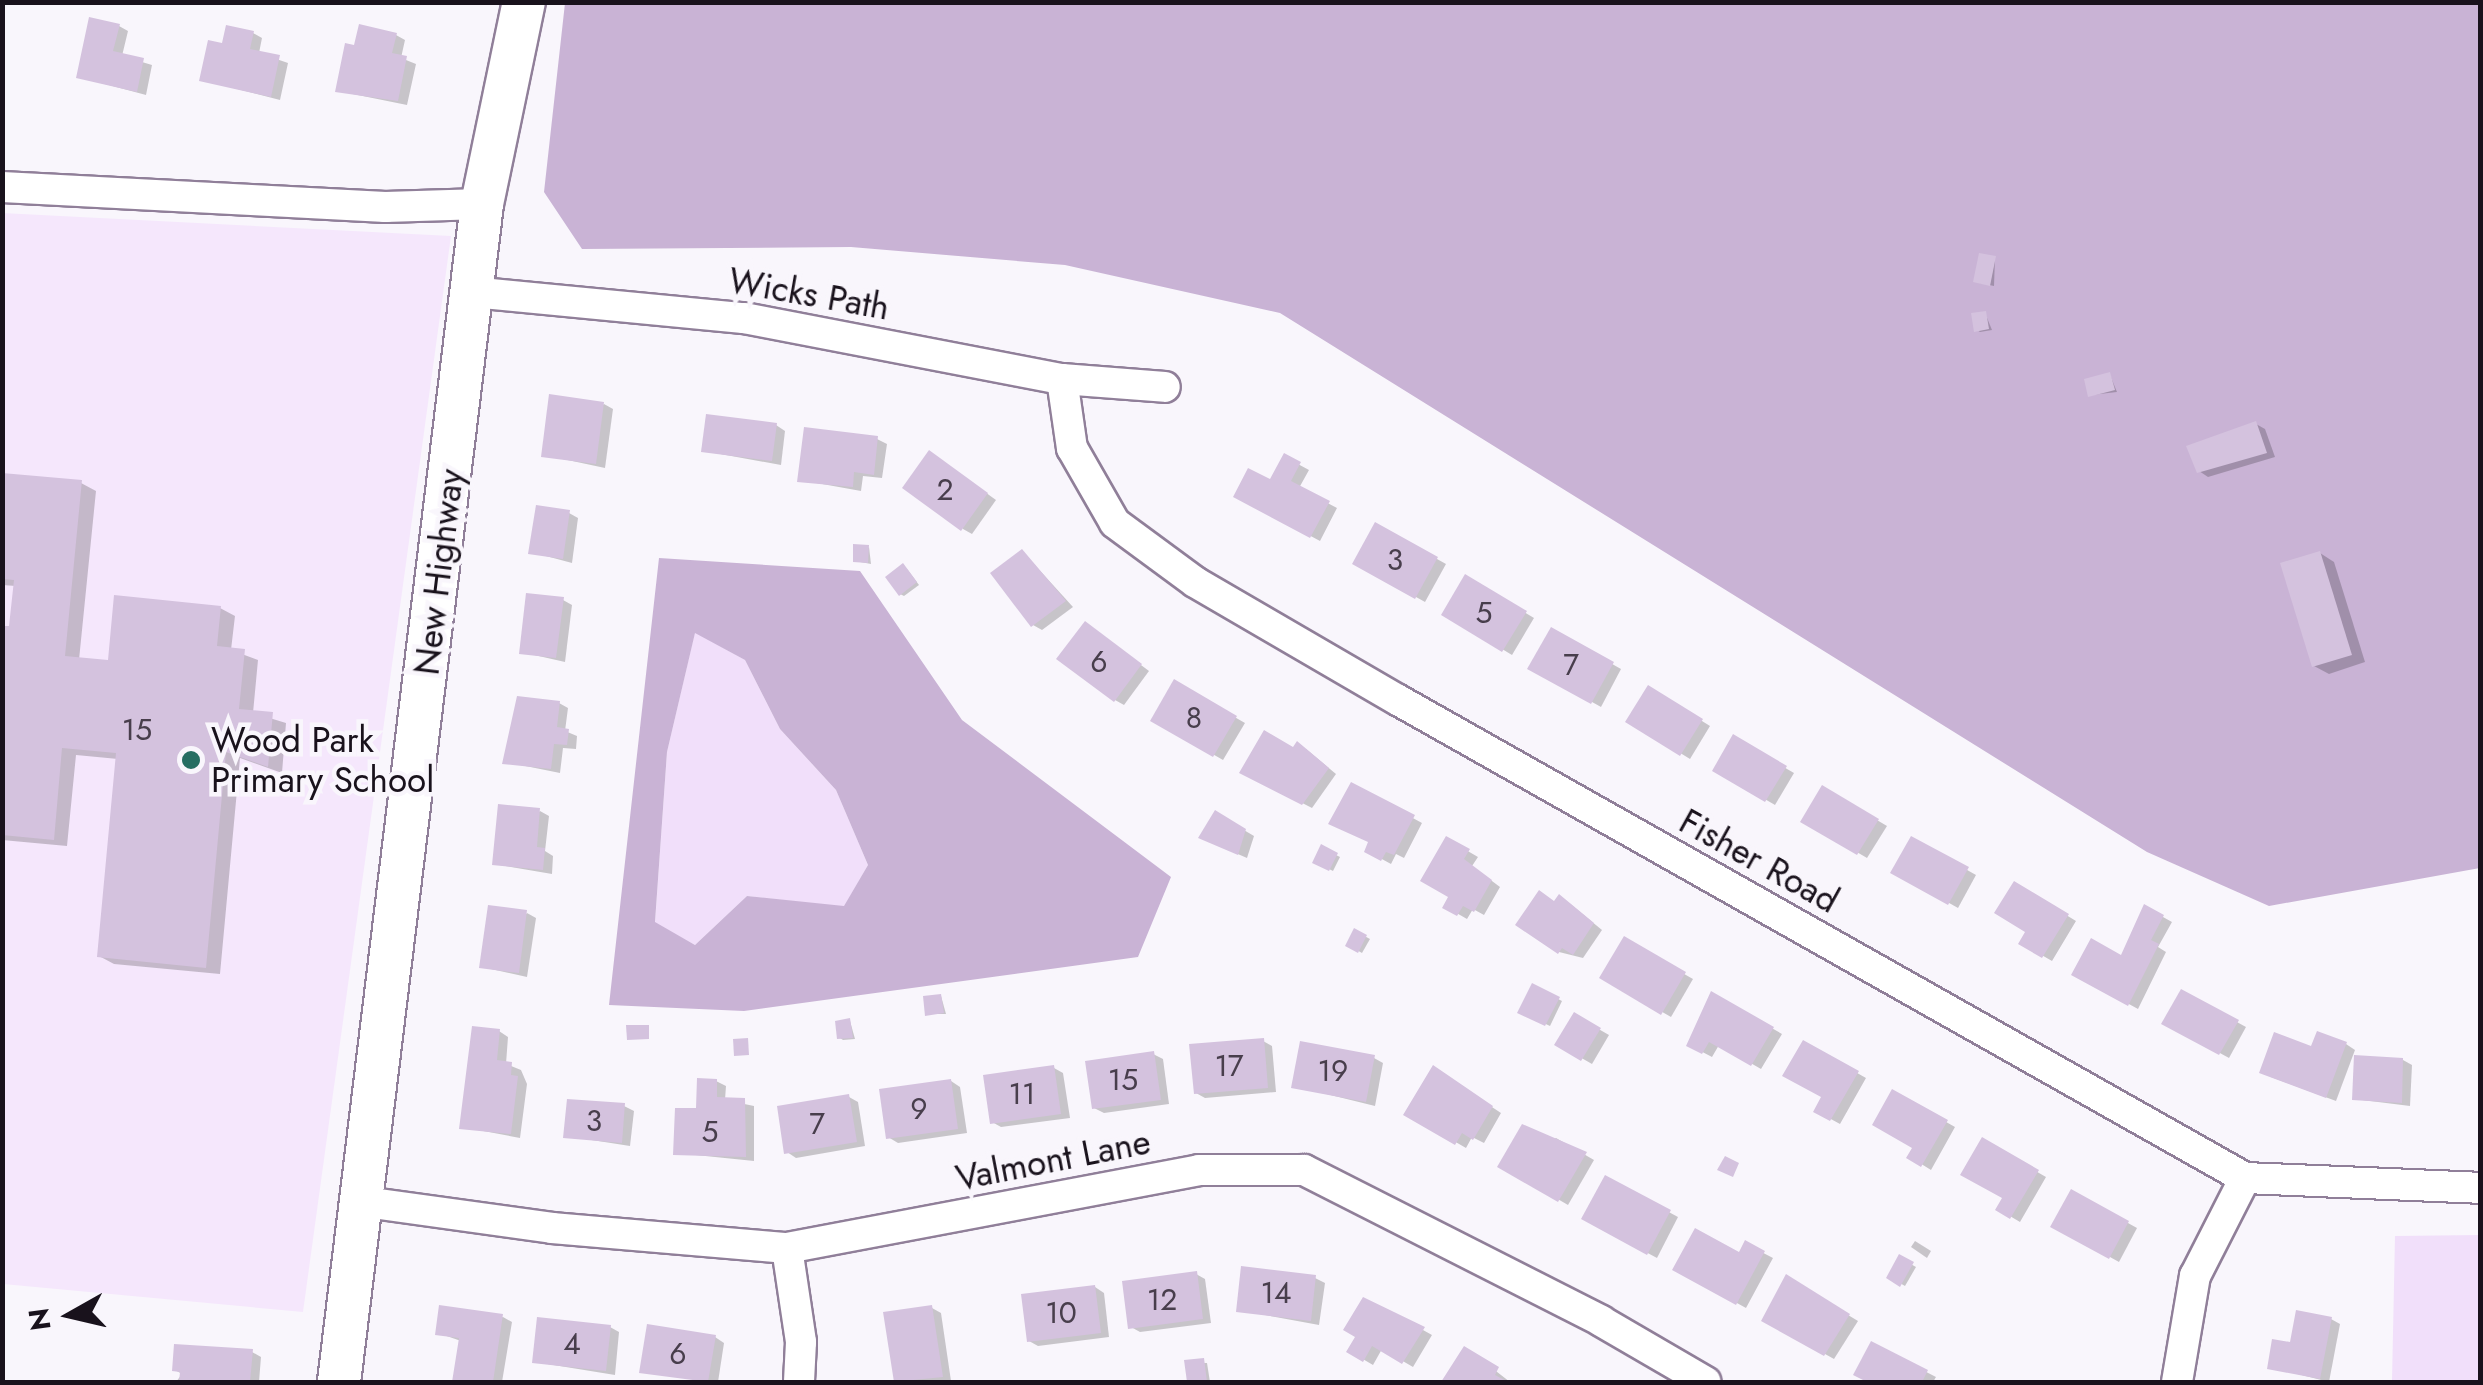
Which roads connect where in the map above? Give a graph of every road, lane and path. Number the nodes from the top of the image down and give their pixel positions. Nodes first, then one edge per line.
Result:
1 (524, 2) edge
2 (2, 187) edge
3 (482, 204) junction
4 (472, 292) junction
5 (1062, 378) junction
6 (1165, 387) dead end
7 (2245, 1178) junction
8 (2480, 1188) edge
9 (365, 1202) junction
10 (788, 1248) junction
11 (339, 1382) edge
12 (799, 1382) edge
13 (1706, 1382) edge
14 (2177, 1382) edge

1 - 3 street, New Highway
2 - 3 street
3 - 4 street, New Highway
4 - 5 street, Wicks Path
4 - 9 street, New Highway
5 - 6 street, Wicks Path
5 - 7 street, Fisher Road
7 - 8 street, Fisher Road
7 - 14 street
9 - 10 street, Valmont Lane
9 - 11 street, New Highway
10 - 12 street
10 - 13 street, Valmont Lane

